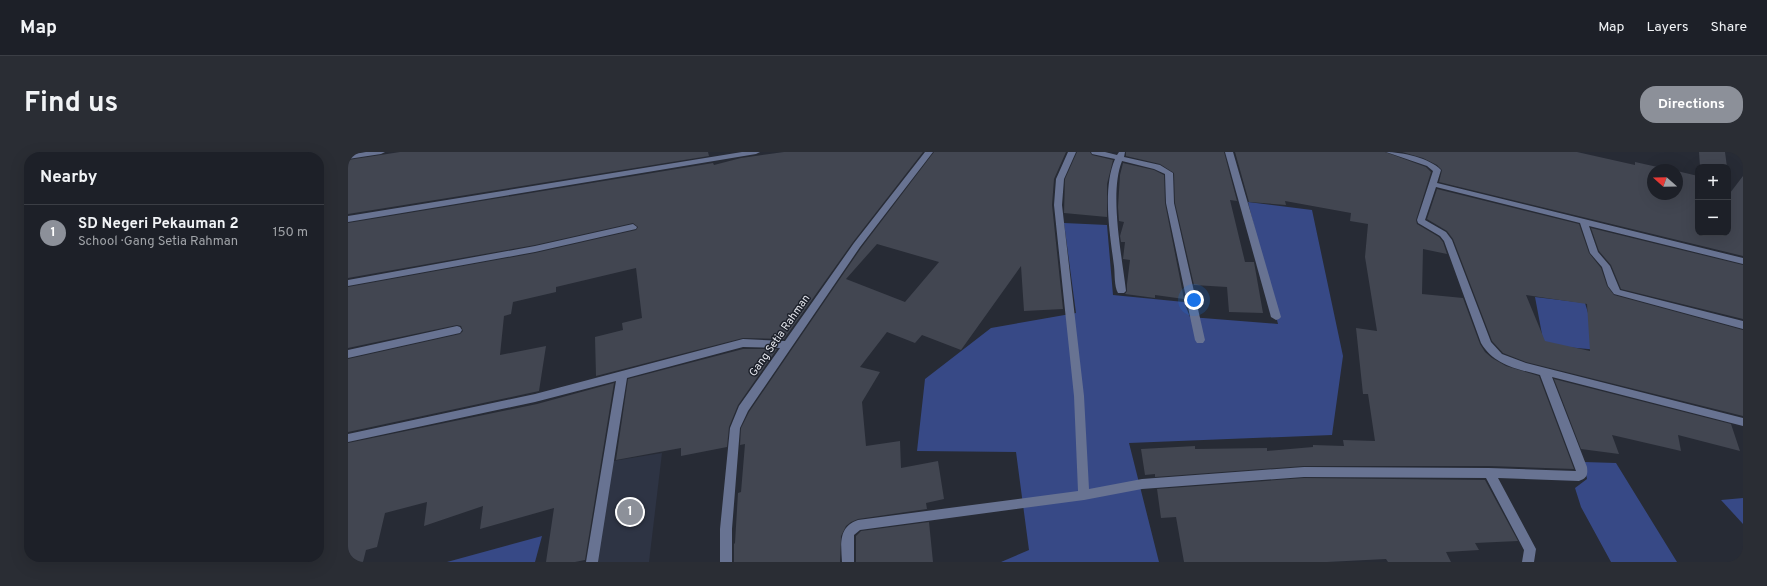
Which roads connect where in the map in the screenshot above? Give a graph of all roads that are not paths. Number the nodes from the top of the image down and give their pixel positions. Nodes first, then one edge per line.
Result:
1 (382, 152) edge
2 (756, 152) edge
3 (929, 152) edge
4 (1072, 152) edge
5 (1095, 152) edge
6 (1229, 152) edge
7 (1390, 152) edge
8 (1121, 155) edge
9 (348, 157) edge
10 (1432, 184) junction
11 (348, 219) edge
12 (1583, 221) junction
13 (633, 227) dead end
14 (1743, 261) edge
15 (348, 283) edge
16 (1122, 291) dead end
17 (1276, 317) dead end
18 (1743, 325) edge
19 (457, 330) dead end
20 (1200, 340) dead end
21 (787, 345) junction
22 (348, 354) edge
23 (1544, 371) junction
24 (622, 374) junction
25 (1743, 422) edge
26 (348, 438) edge
27 (1489, 473) junction
28 (1084, 495) junction
29 (592, 562) edge
30 (726, 562) edge
31 (848, 562) edge
32 (1528, 562) edge

1 - 9 street
2 - 11 street
3 - 21 street, Gang Setia Rahman
4 - 28 street
5 - 8 street
6 - 17 street
7 - 10 street
8 - 16 street
8 - 20 street
10 - 12 street
10 - 23 street
12 - 14 street
12 - 18 street
13 - 15 street
19 - 22 street
21 - 24 street
21 - 30 street, Gang Setia Rahman
23 - 25 street
23 - 27 street
24 - 26 street
24 - 29 street
27 - 28 street
27 - 32 street
28 - 31 street

